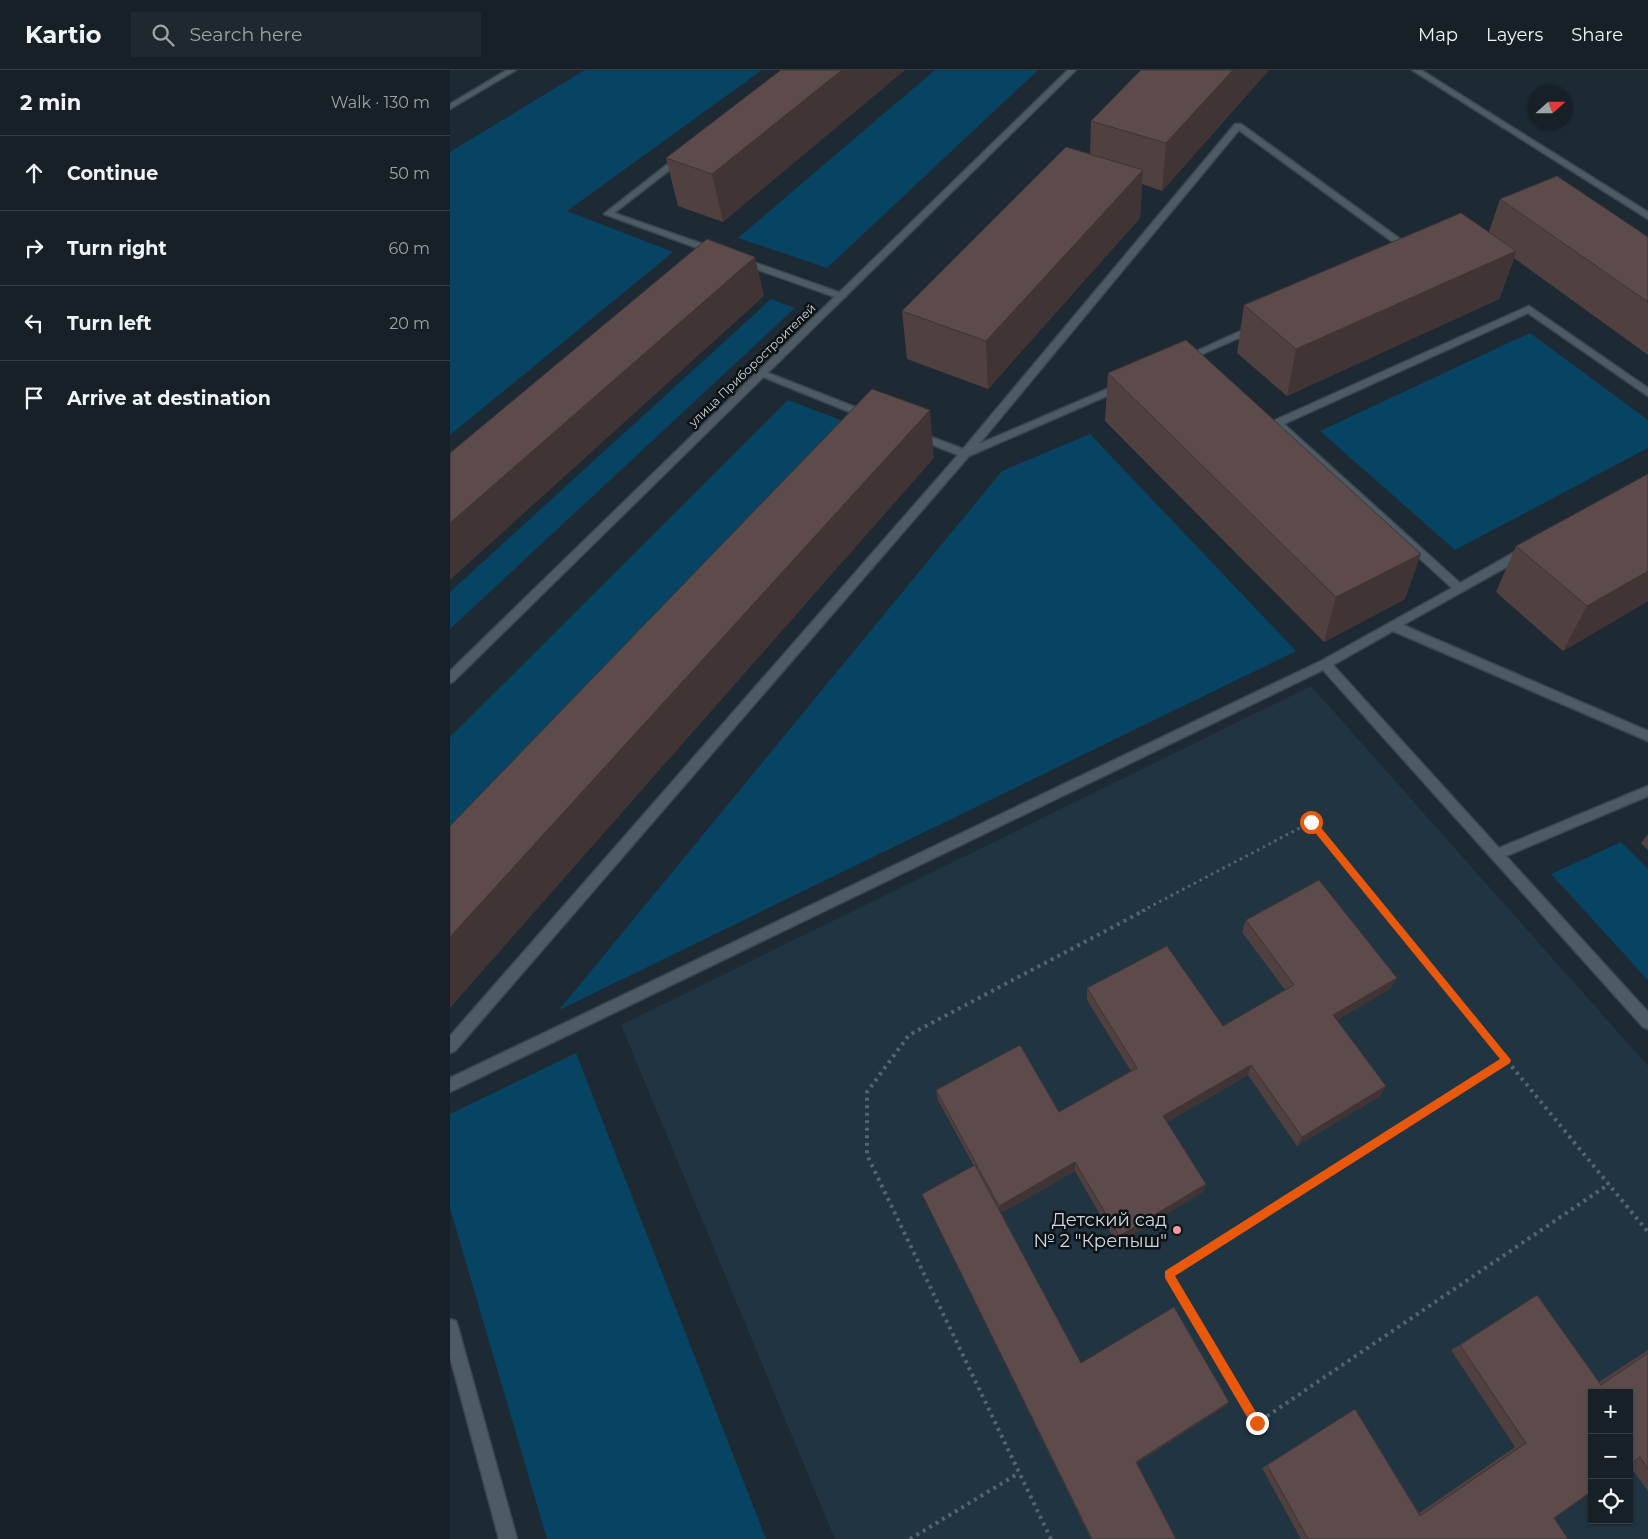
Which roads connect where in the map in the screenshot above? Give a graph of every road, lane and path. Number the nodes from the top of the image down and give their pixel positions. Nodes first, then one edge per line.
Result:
1 (512, 70) edge
2 (1072, 70) edge
3 (1416, 70) edge
4 (450, 107) edge
5 (686, 154) edge
6 (1648, 216) edge
7 (714, 254) edge
8 (732, 258) edge
9 (1410, 261) edge
10 (841, 296) junction
11 (1265, 324) edge
12 (1174, 364) edge
13 (761, 374) junction
14 (1128, 383) edge
15 (1648, 393) edge
16 (872, 418) edge
17 (909, 432) edge
18 (965, 454) junction
19 (1536, 545) edge
20 (1459, 588) junction
21 (1393, 626) junction
22 (1325, 664) junction
23 (450, 678) edge
24 (1648, 736) edge
25 (1648, 791) edge
26 (1497, 854) junction
27 (1648, 1022) edge
28 (450, 1046) edge
29 (1507, 1060) junction
30 (450, 1085) edge
31 (1609, 1184) junction
32 (1648, 1232) edge
33 (450, 1327) edge
34 (1019, 1472) junction
35 (508, 1539) edge
36 (910, 1539) edge
37 (1051, 1539) edge

1 - 4 street
2 - 10 street, улица Приборостроителей
3 - 6 street
5 - 7 street
8 - 10 street
9 - 18 street
10 - 13 street, улица Приборостроителей
11 - 12 street
13 - 16 street
13 - 23 street, улица Приборостроителей
14 - 18 street
15 - 20 street
17 - 18 street
18 - 28 street
19 - 20 street
20 - 21 street
21 - 22 street
21 - 24 street
22 - 26 street
22 - 30 street
25 - 26 street
26 - 27 street
29 - 31 path
29 - 31 path
29 - 34 path
31 - 32 path
33 - 35 street
34 - 36 path
34 - 37 path

